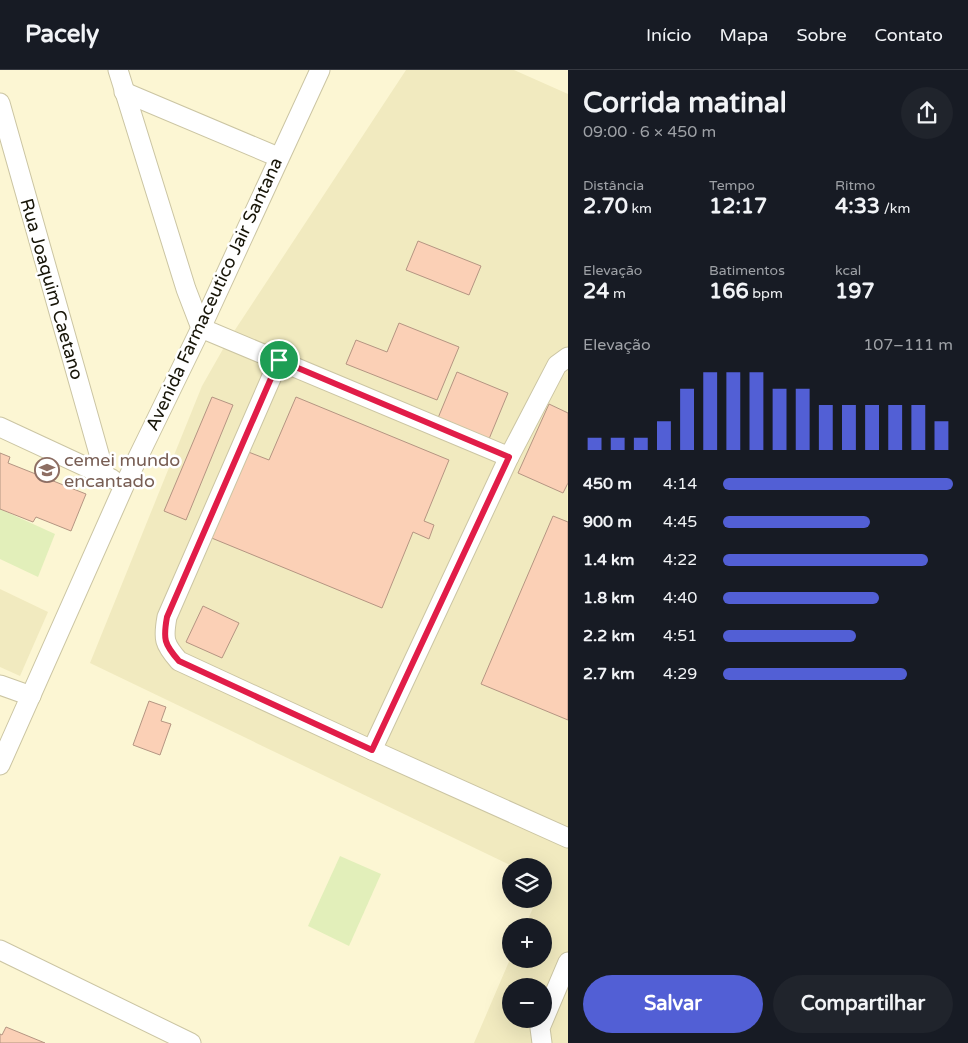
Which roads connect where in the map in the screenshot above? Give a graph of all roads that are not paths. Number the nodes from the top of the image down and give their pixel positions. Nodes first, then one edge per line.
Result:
1 (118, 70) edge
2 (320, 70) edge
3 (124, 92) junction
4 (0, 103) edge
5 (278, 157) junction
6 (201, 328) junction
7 (568, 357) edge
8 (279, 360) junction
9 (0, 427) edge
10 (509, 457) junction
11 (105, 476) junction
12 (124, 486) junction
13 (0, 685) edge
14 (31, 696) junction
15 (372, 750) junction
16 (0, 765) edge
17 (568, 838) edge
18 (0, 950) edge
19 (568, 962) edge
20 (191, 1043) edge
21 (542, 1043) edge

1 - 3 street
2 - 5 street, Avenida Farmaceutico Jair Santana
3 - 5 street
3 - 6 street
4 - 11 street, Rua Joaquim Caetano
5 - 6 street, Avenida Farmaceutico Jair Santana
6 - 8 street
6 - 12 street, Avenida Farmaceutico Jair Santana
7 - 10 street
8 - 10 street
8 - 15 street
9 - 11 street
10 - 15 street
11 - 12 street
12 - 14 street, Avenida Farmaceutico Jair Santana
13 - 14 street
14 - 16 street, Avenida Farmaceutico Jair Santana
15 - 17 street
18 - 20 street
19 - 21 street

